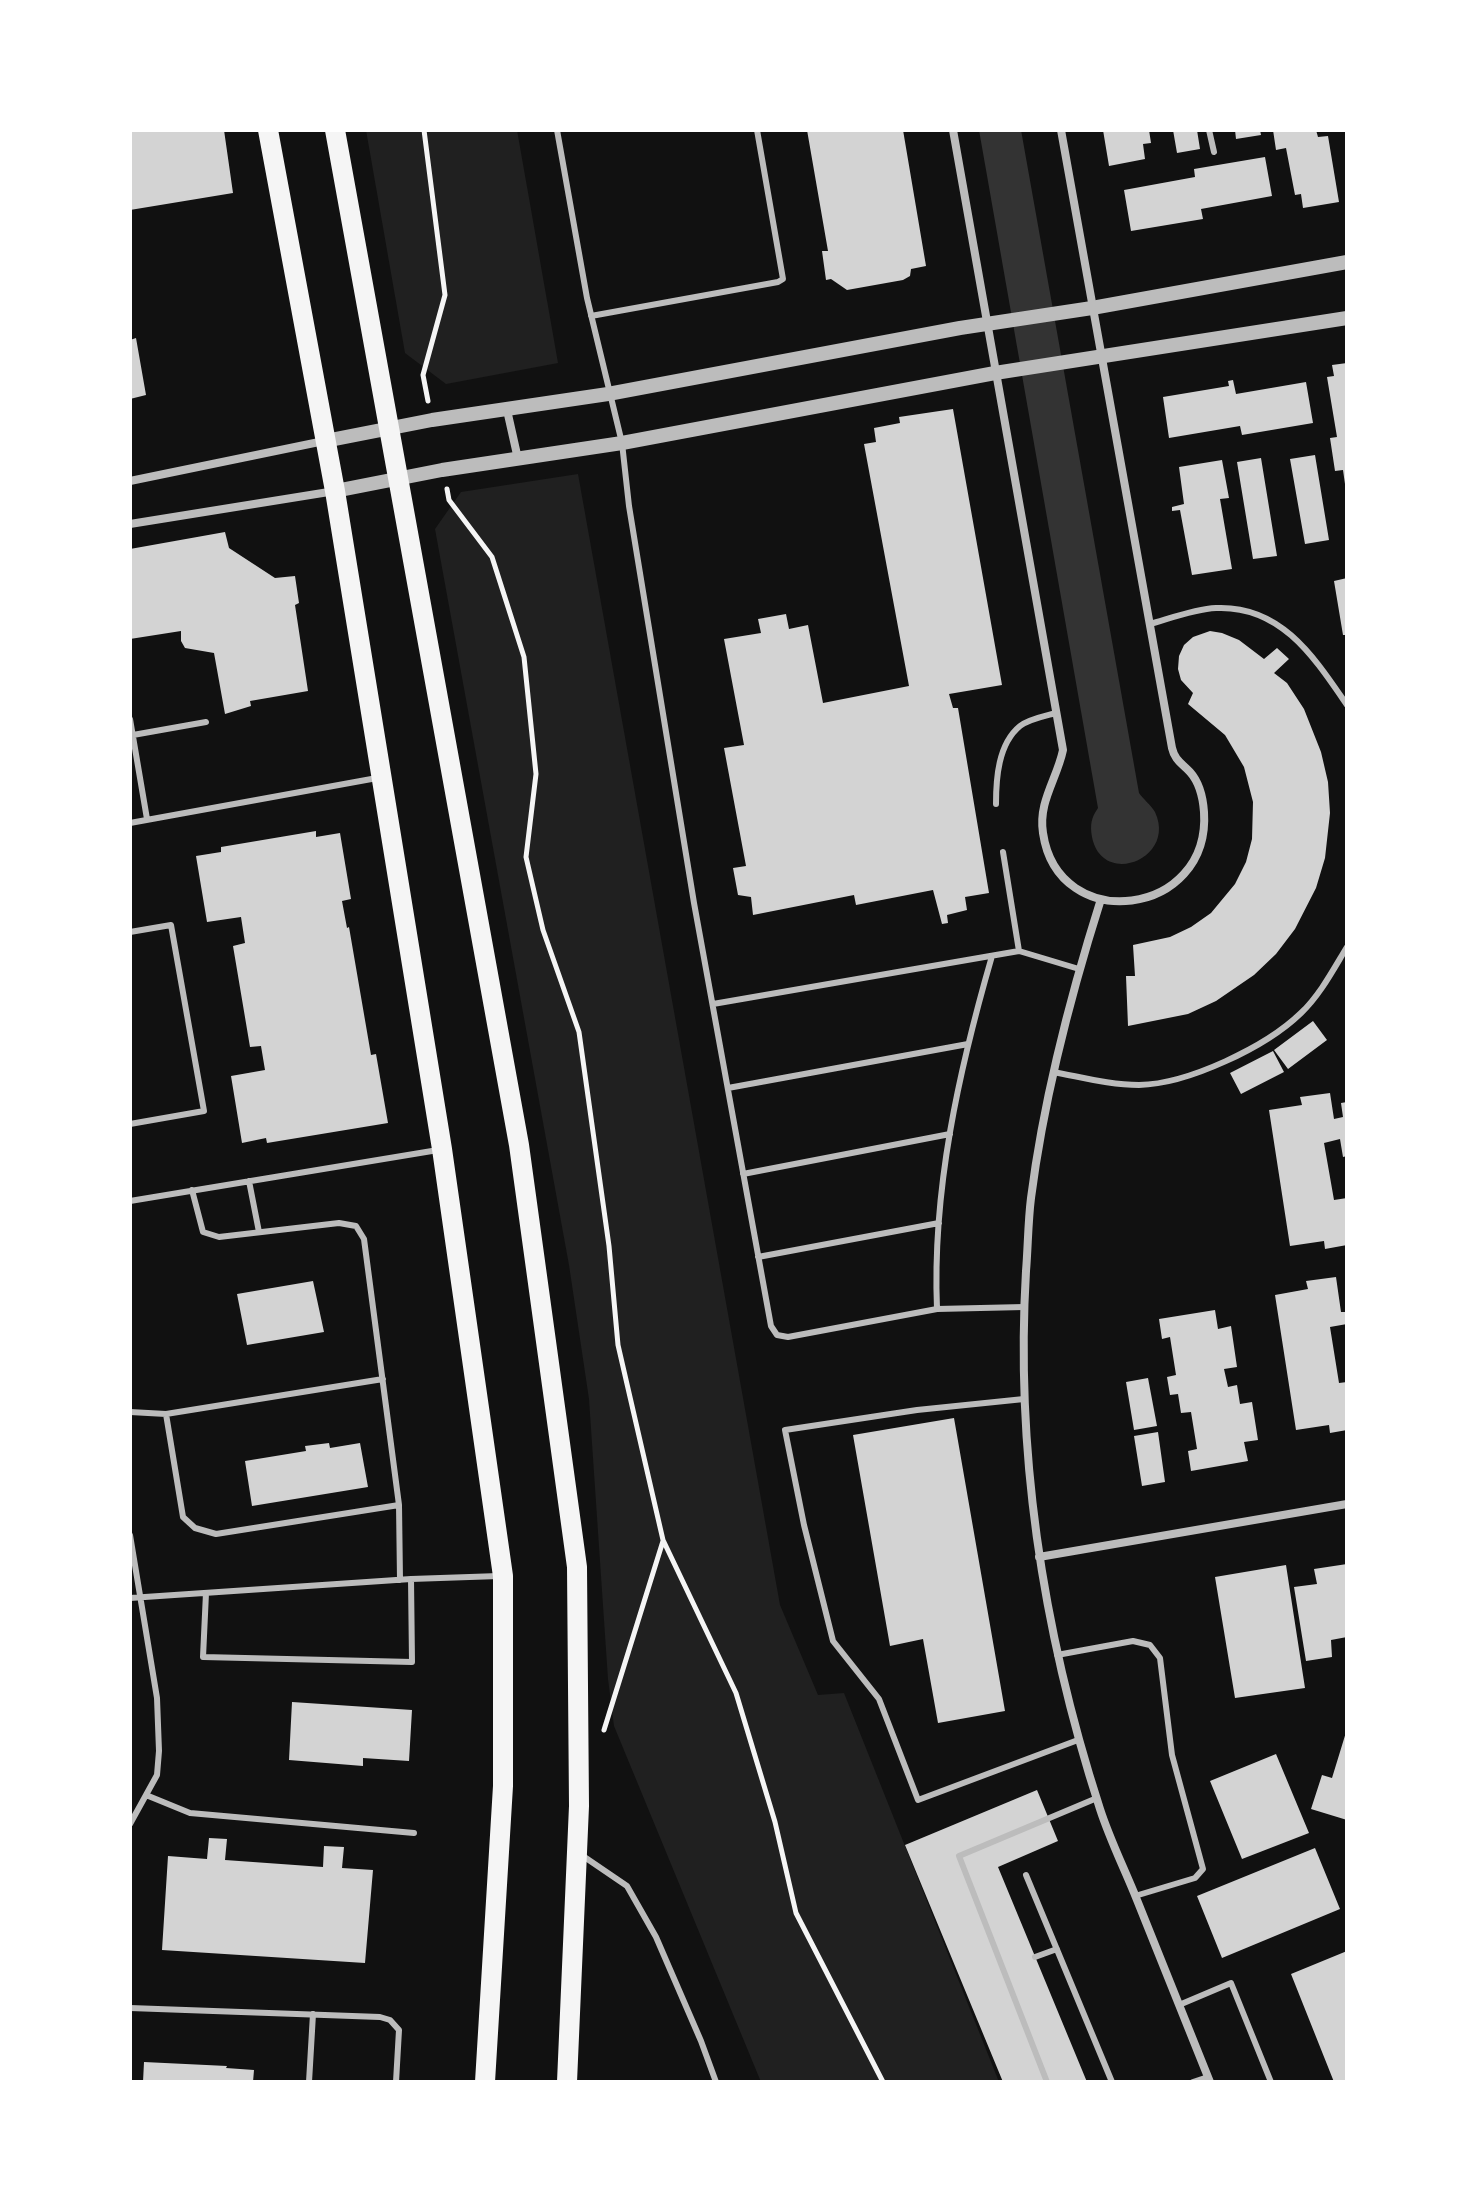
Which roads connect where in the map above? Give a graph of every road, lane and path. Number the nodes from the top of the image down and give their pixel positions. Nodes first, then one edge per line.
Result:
1 (268, 130) edge
2 (335, 130) edge
3 (424, 130) edge
4 (557, 130) edge
5 (757, 130) edge
6 (953, 130) edge
7 (1061, 130) edge
8 (1209, 130) edge
9 (1214, 152) dead end
10 (1347, 262) edge
11 (1092, 308) junction
12 (591, 316) junction
13 (1347, 318) edge
14 (987, 323) junction
15 (1102, 358) junction
16 (995, 373) junction
17 (608, 394) junction
18 (428, 399) dead end
19 (507, 410) junction
20 (388, 429) junction
21 (325, 441) junction
22 (622, 443) junction
23 (518, 459) junction
24 (398, 478) junction
25 (130, 481) edge
26 (335, 491) junction
27 (448, 493) dead end
28 (130, 524) edge
29 (1150, 624) junction
30 (1347, 705) edge
31 (1056, 713) junction
32 (130, 719) edge
33 (206, 722) dead end
34 (133, 735) junction
35 (380, 778) junction
36 (996, 804) dead end
37 (147, 819) junction
38 (130, 823) edge
39 (1003, 852) dead end
40 (1101, 899) junction
41 (130, 932) edge
42 (1347, 947) edge
43 (1019, 951) junction
44 (992, 956) junction
45 (1079, 969) junction
46 (713, 1004) junction
47 (968, 1044) junction
48 (1053, 1072) junction
49 (728, 1088) junction
50 (130, 1124) edge
51 (950, 1134) junction
52 (442, 1149) junction
53 (743, 1174) junction
54 (249, 1181) junction
55 (192, 1190) junction
56 (130, 1201) edge
57 (939, 1223) junction
58 (259, 1232) junction
59 (758, 1257) junction
60 (1024, 1307) junction
61 (937, 1309) junction
62 (383, 1379) junction
63 (1024, 1399) junction
64 (130, 1412) edge
65 (166, 1414) junction
66 (1347, 1504) edge
67 (399, 1505) junction
68 (130, 1535) edge
69 (663, 1540) junction
70 (1039, 1557) junction
71 (503, 1576) junction
72 (411, 1579) junction
73 (400, 1580) junction
74 (206, 1593) junction
75 (141, 1597) junction
76 (130, 1598) edge
77 (1057, 1655) junction
78 (602, 1738) dead end
79 (1078, 1740) junction
80 (146, 1795) junction
81 (1097, 1798) junction
82 (130, 1824) edge
83 (414, 1833) dead end
84 (577, 1853) junction
85 (1026, 1875) dead end
86 (1135, 1896) junction
87 (1057, 1949) junction
88 (1035, 1957) dead end
89 (1179, 2005) junction
90 (130, 2008) edge
91 (313, 2014) junction
92 (1209, 2080) edge
93 (309, 2082) edge
94 (396, 2082) edge
95 (485, 2082) edge
96 (567, 2082) edge
97 (716, 2082) edge
98 (883, 2082) edge
99 (1047, 2082) edge
100 (1112, 2082) edge
101 (1193, 2082) edge
102 (1271, 2082) edge

1 - 21 main road
2 - 20 main road
3 - 18 path
4 - 12 lane
5 - 12 lane
6 - 14 street
7 - 11 street
8 - 9 lane
10 - 11 street
11 - 14 street
11 - 15 street
12 - 17 lane
13 - 15 street
14 - 16 street
14 - 17 street
15 - 16 street
15 - 29 street
16 - 22 street
16 - 31 street
17 - 19 street
17 - 22 lane
19 - 20 street
19 - 23 street
20 - 21 street
20 - 24 main road
21 - 25 street
21 - 26 main road
22 - 23 street
22 - 46 lane
23 - 24 street
24 - 26 street
24 - 84 main road
26 - 28 street
26 - 35 main road
27 - 69 path
29 - 30 lane
29 - 40 street
31 - 36 lane
31 - 40 street
32 - 34 lane
33 - 34 lane
34 - 37 lane
35 - 37 lane
35 - 52 main road
37 - 38 lane
39 - 43 lane
40 - 45 street
41 - 50 lane
42 - 48 lane
43 - 44 lane
43 - 45 lane
44 - 46 lane
44 - 47 lane
45 - 48 street
46 - 49 lane
47 - 49 lane
47 - 51 lane
48 - 60 street
49 - 53 lane
51 - 53 lane
51 - 57 lane
52 - 54 lane
52 - 71 main road
53 - 59 lane
54 - 55 lane
54 - 58 lane
55 - 56 lane
55 - 58 lane
57 - 59 lane
57 - 61 lane
58 - 62 lane
59 - 61 lane
60 - 61 lane
60 - 63 street
62 - 65 lane
62 - 67 lane
63 - 70 street
63 - 79 lane
64 - 65 lane
65 - 67 lane
66 - 70 street
67 - 73 lane
68 - 75 lane
69 - 78 path
69 - 98 path
70 - 77 street
71 - 72 lane
71 - 95 main road
72 - 73 lane
72 - 74 lane
73 - 74 lane
74 - 75 lane
75 - 76 lane
75 - 80 lane
77 - 79 street
77 - 86 lane
79 - 81 street
80 - 82 lane
80 - 83 lane
81 - 86 street
81 - 99 lane
84 - 96 main road
84 - 97 lane
85 - 87 lane
86 - 89 street
87 - 88 lane
87 - 100 lane
89 - 92 street
89 - 102 lane
90 - 91 lane
91 - 93 lane
91 - 94 lane
92 - 101 lane

